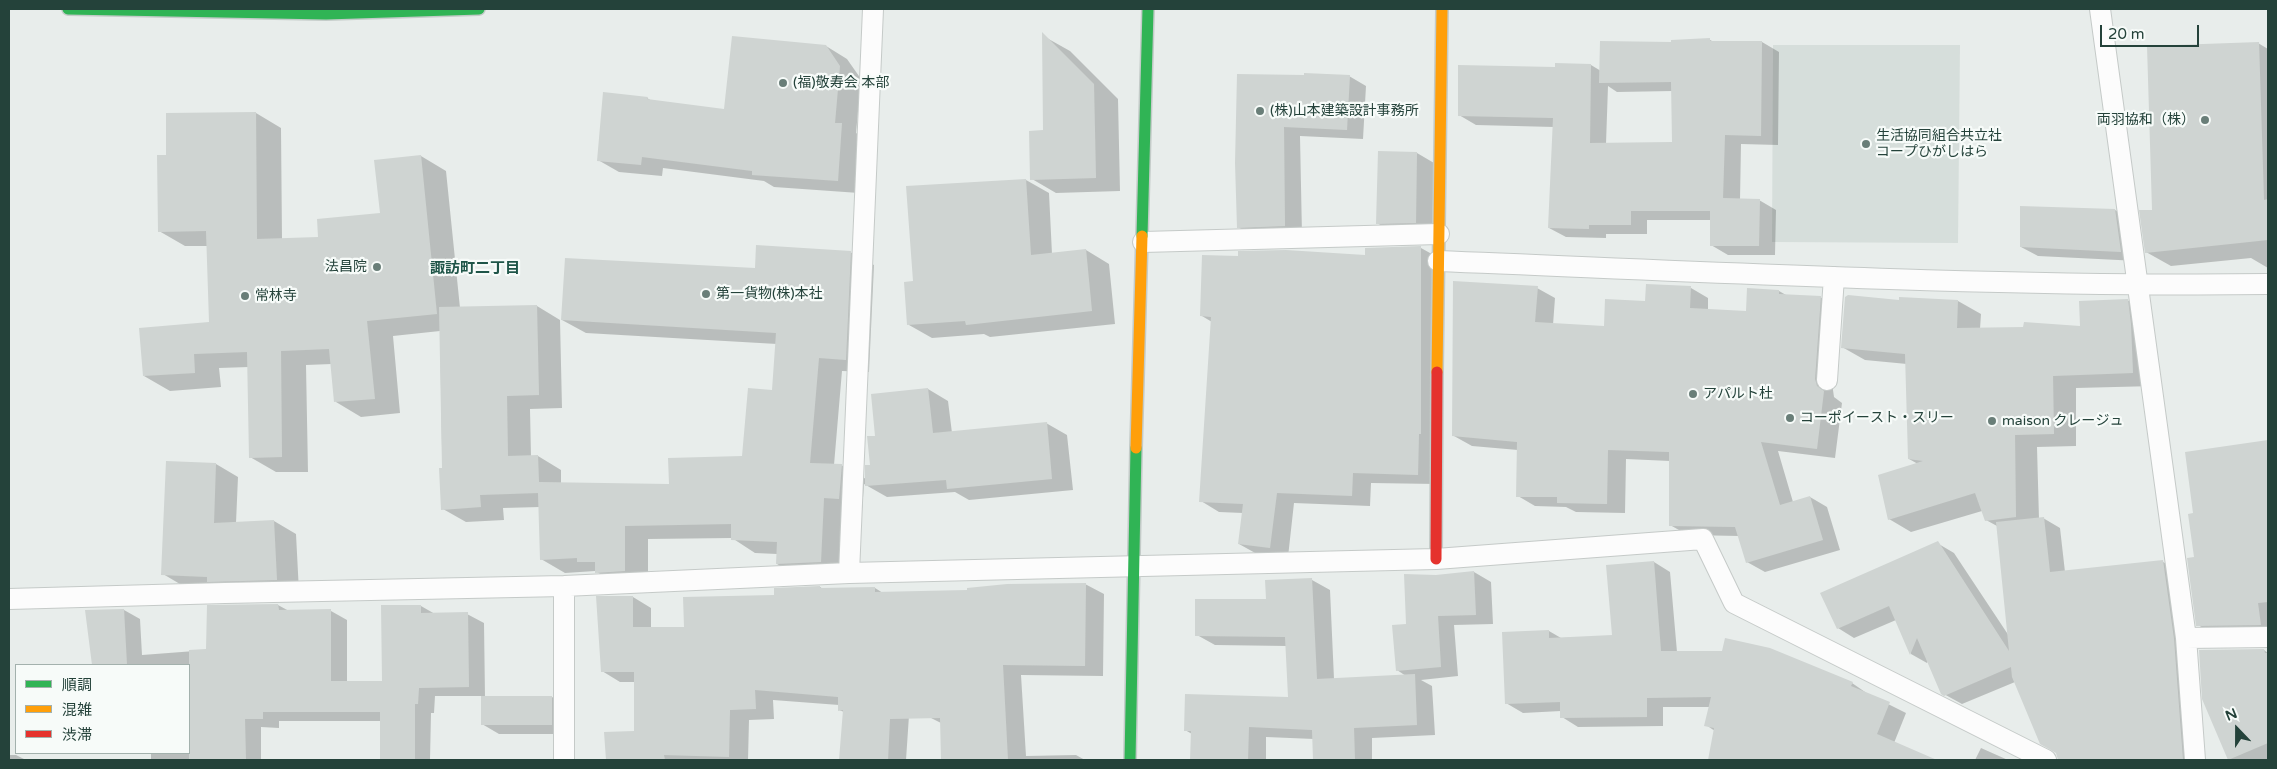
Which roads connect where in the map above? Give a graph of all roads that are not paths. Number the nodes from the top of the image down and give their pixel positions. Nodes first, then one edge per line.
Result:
1 (68, 9) edge
2 (480, 9) edge
3 (873, 9) edge
4 (1148, 9) edge
5 (1442, 9) edge
6 (2100, 9) edge
7 (1438, 234) junction
8 (1143, 242) junction
9 (1438, 261) junction
10 (1834, 277) junction
11 (2268, 284) edge
12 (2137, 286) junction
13 (1827, 380) dead end
14 (1436, 558) junction
15 (1133, 565) junction
16 (849, 573) junction
17 (564, 586) junction
18 (9, 600) edge
19 (2268, 637) edge
20 (2186, 638) junction
21 (564, 760) edge
22 (1130, 760) edge
23 (2046, 760) edge
24 (2195, 760) edge

1 - 2 street
3 - 16 lane
4 - 8 street
5 - 7 street
6 - 12 lane
7 - 8 lane
7 - 9 street
8 - 15 street
9 - 10 lane
9 - 14 street
10 - 12 lane
10 - 13 lane
11 - 12 lane
12 - 20 lane
14 - 15 lane
14 - 23 lane
15 - 16 lane
15 - 22 street
16 - 17 lane
17 - 18 lane
17 - 21 lane
19 - 20 lane
20 - 24 lane

